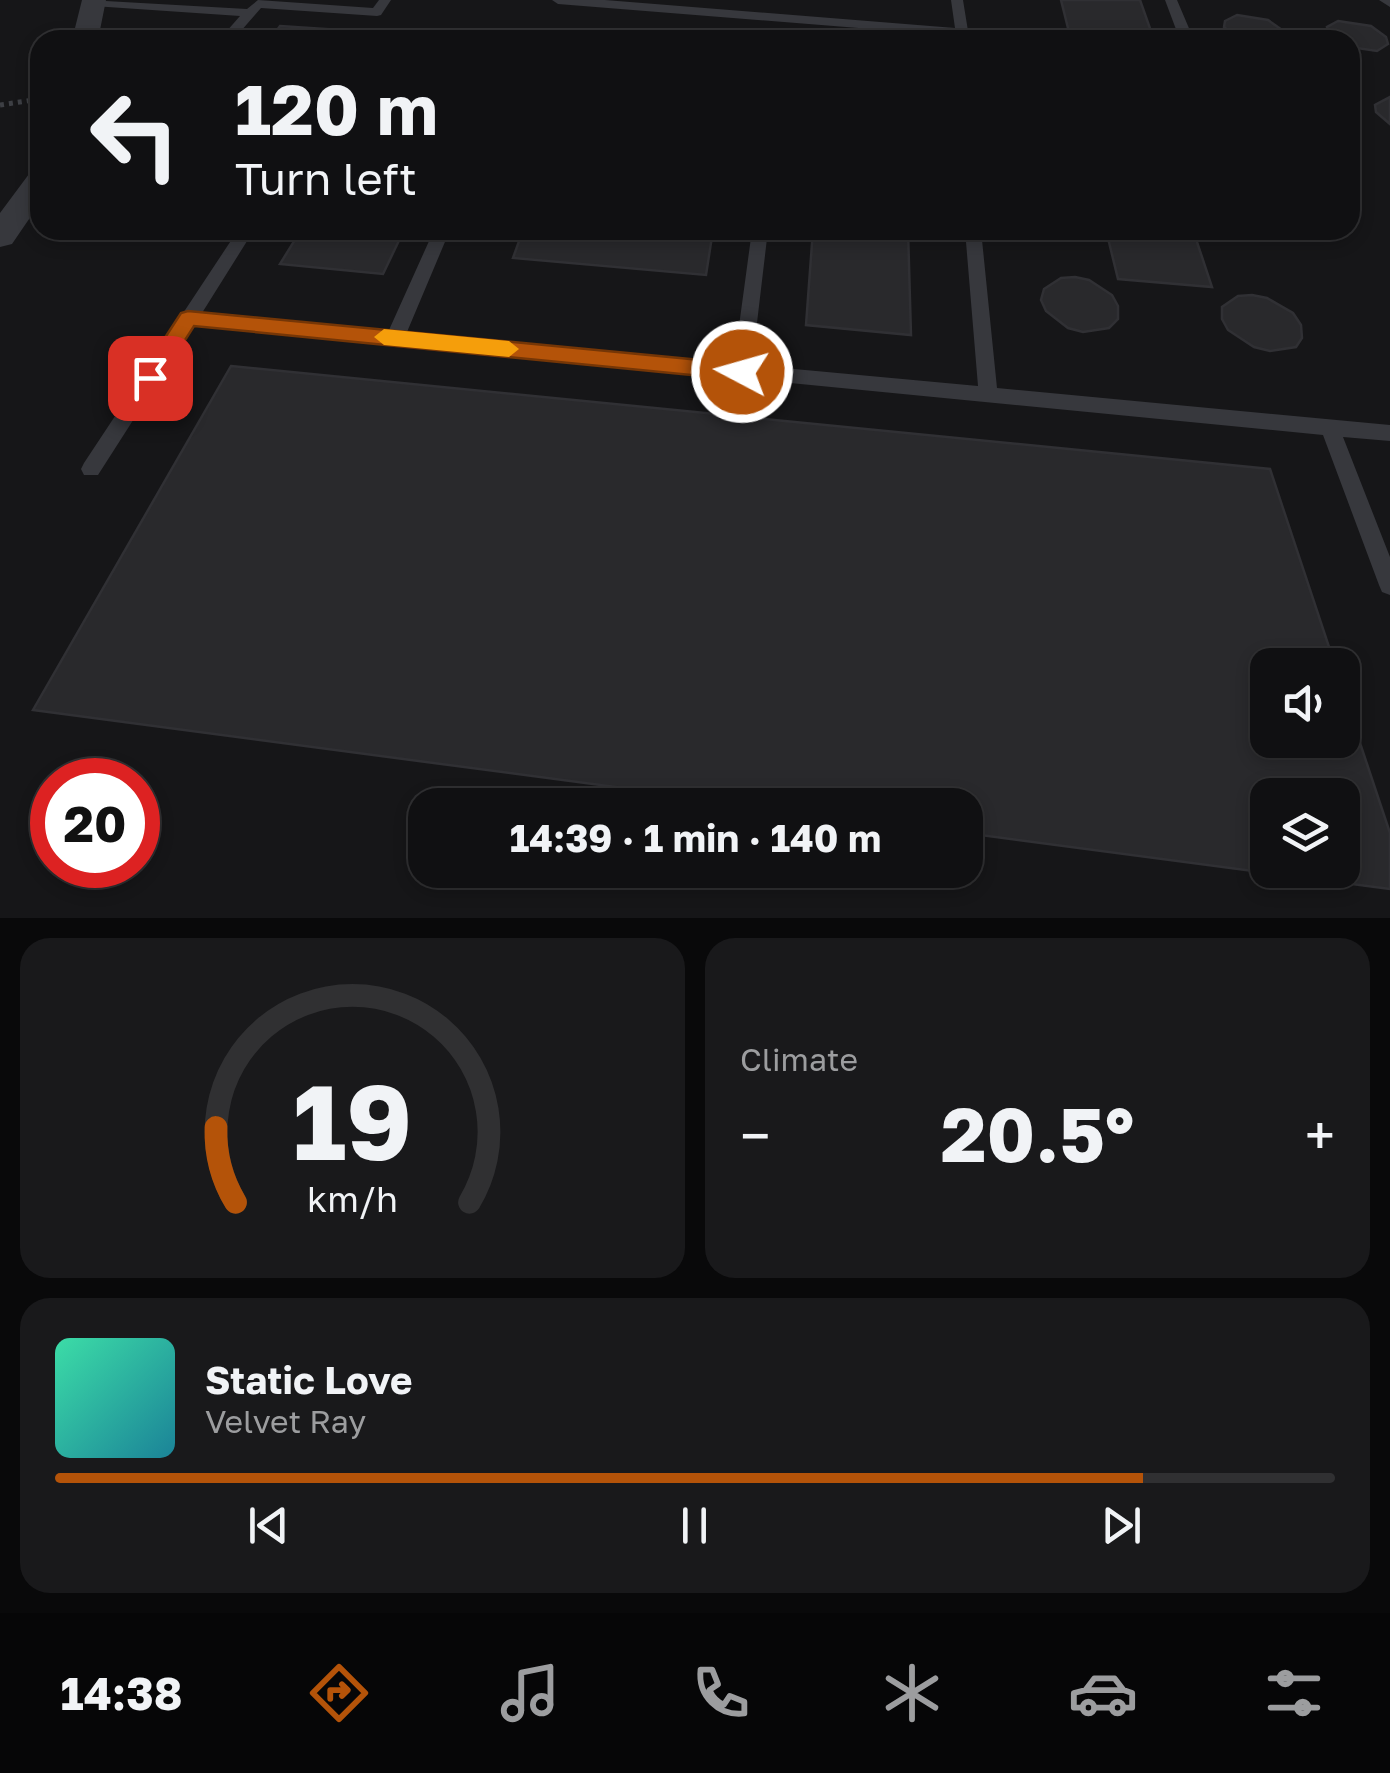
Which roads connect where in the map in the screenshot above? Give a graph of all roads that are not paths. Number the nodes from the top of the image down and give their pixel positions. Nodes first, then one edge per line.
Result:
1 (385, 0) edge
2 (558, 0) edge
3 (958, 0) edge
4 (1171, 0) edge
5 (94, 1) edge
6 (293, 3) edge
7 (249, 12) junction
8 (87, 30) edge
9 (234, 30) edge
10 (898, 30) edge
11 (965, 30) edge
12 (1183, 30) edge
13 (30, 195) edge
14 (0, 236) edge
15 (239, 240) edge
16 (438, 240) edge
17 (759, 240) edge
18 (974, 240) edge
19 (188, 318) junction
20 (394, 338) junction
21 (742, 372) junction
22 (988, 395) junction
23 (1330, 427) junction
24 (1390, 433) edge
25 (91, 469) dead end
26 (1390, 584) edge

1 - 6 lane
2 - 10 lane
3 - 11 lane
4 - 12 lane
5 - 7 lane
5 - 8 street
6 - 7 lane
7 - 9 lane
13 - 14 street
15 - 19 lane
16 - 20 lane
17 - 21 lane
18 - 22 lane
19 - 20 lane
19 - 25 lane
20 - 21 lane
21 - 22 lane
22 - 23 lane
23 - 24 lane
23 - 26 lane

